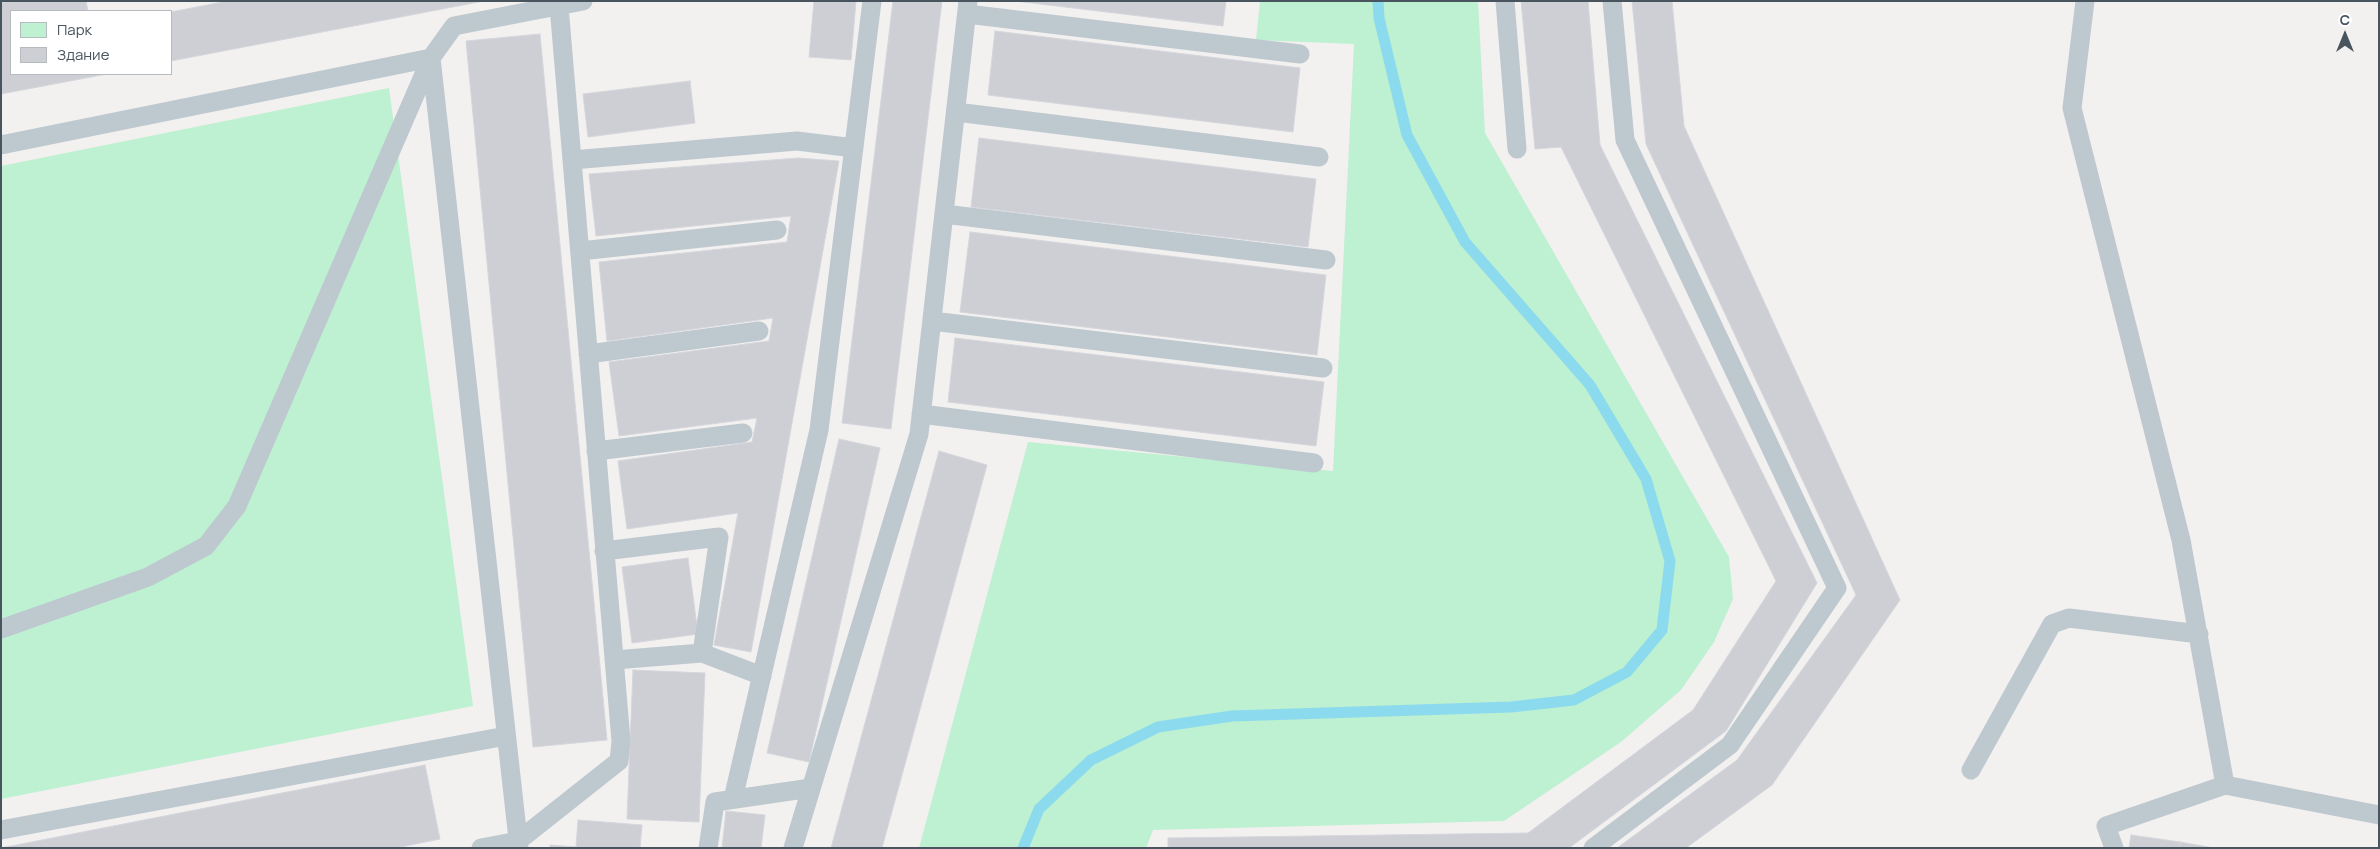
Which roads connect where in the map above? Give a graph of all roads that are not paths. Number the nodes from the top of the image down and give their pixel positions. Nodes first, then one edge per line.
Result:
1 (584, 1) edge
2 (872, 1) edge
3 (1505, 1) edge
4 (1612, 1) edge
5 (2085, 1) edge
6 (559, 6) junction
7 (967, 7) edge
8 (1300, 54) dead end
9 (431, 58) junction
10 (956, 112) junction
11 (1, 145) edge
12 (854, 148) junction
13 (1517, 149) dead end
14 (1319, 156) dead end
15 (572, 160) junction
16 (944, 214) junction
17 (777, 230) dead end
18 (580, 251) junction
19 (1326, 260) dead end
20 (932, 321) junction
21 (759, 332) dead end
22 (588, 354) junction
23 (1323, 368) dead end
24 (921, 414) junction
25 (743, 432) dead end
26 (596, 451) junction
27 (1314, 463) dead end
28 (604, 551) junction
29 (1, 629) edge
30 (2199, 634) junction
31 (702, 653) junction
32 (614, 660) junction
33 (762, 676) junction
34 (506, 736) junction
35 (1971, 770) dead end
36 (2225, 785) junction
37 (812, 788) junction
38 (733, 799) junction
39 (2379, 816) edge
40 (1, 830) edge
41 (518, 844) edge
42 (481, 848) edge
43 (708, 848) edge
44 (793, 848) edge
45 (1593, 848) edge
46 (2114, 848) edge

1 - 6 lane
2 - 12 lane
3 - 13 lane
4 - 45 lane
5 - 30 lane
6 - 9 lane
6 - 15 lane
7 - 8 lane
7 - 10 lane
9 - 11 lane
9 - 29 lane
9 - 34 lane
10 - 14 lane
10 - 16 lane
12 - 15 lane
12 - 33 lane
15 - 18 lane
16 - 19 lane
16 - 20 lane
17 - 18 lane
18 - 22 lane
20 - 23 lane
20 - 24 lane
21 - 22 lane
22 - 26 lane
24 - 27 lane
24 - 37 lane
25 - 26 lane
26 - 28 lane
28 - 31 lane
28 - 32 lane
30 - 35 lane
30 - 36 lane
31 - 32 lane
31 - 33 lane
32 - 41 lane
33 - 38 lane
34 - 40 lane
34 - 41 lane
36 - 39 lane
36 - 46 lane
37 - 38 lane
37 - 44 lane
38 - 43 lane
41 - 42 lane

